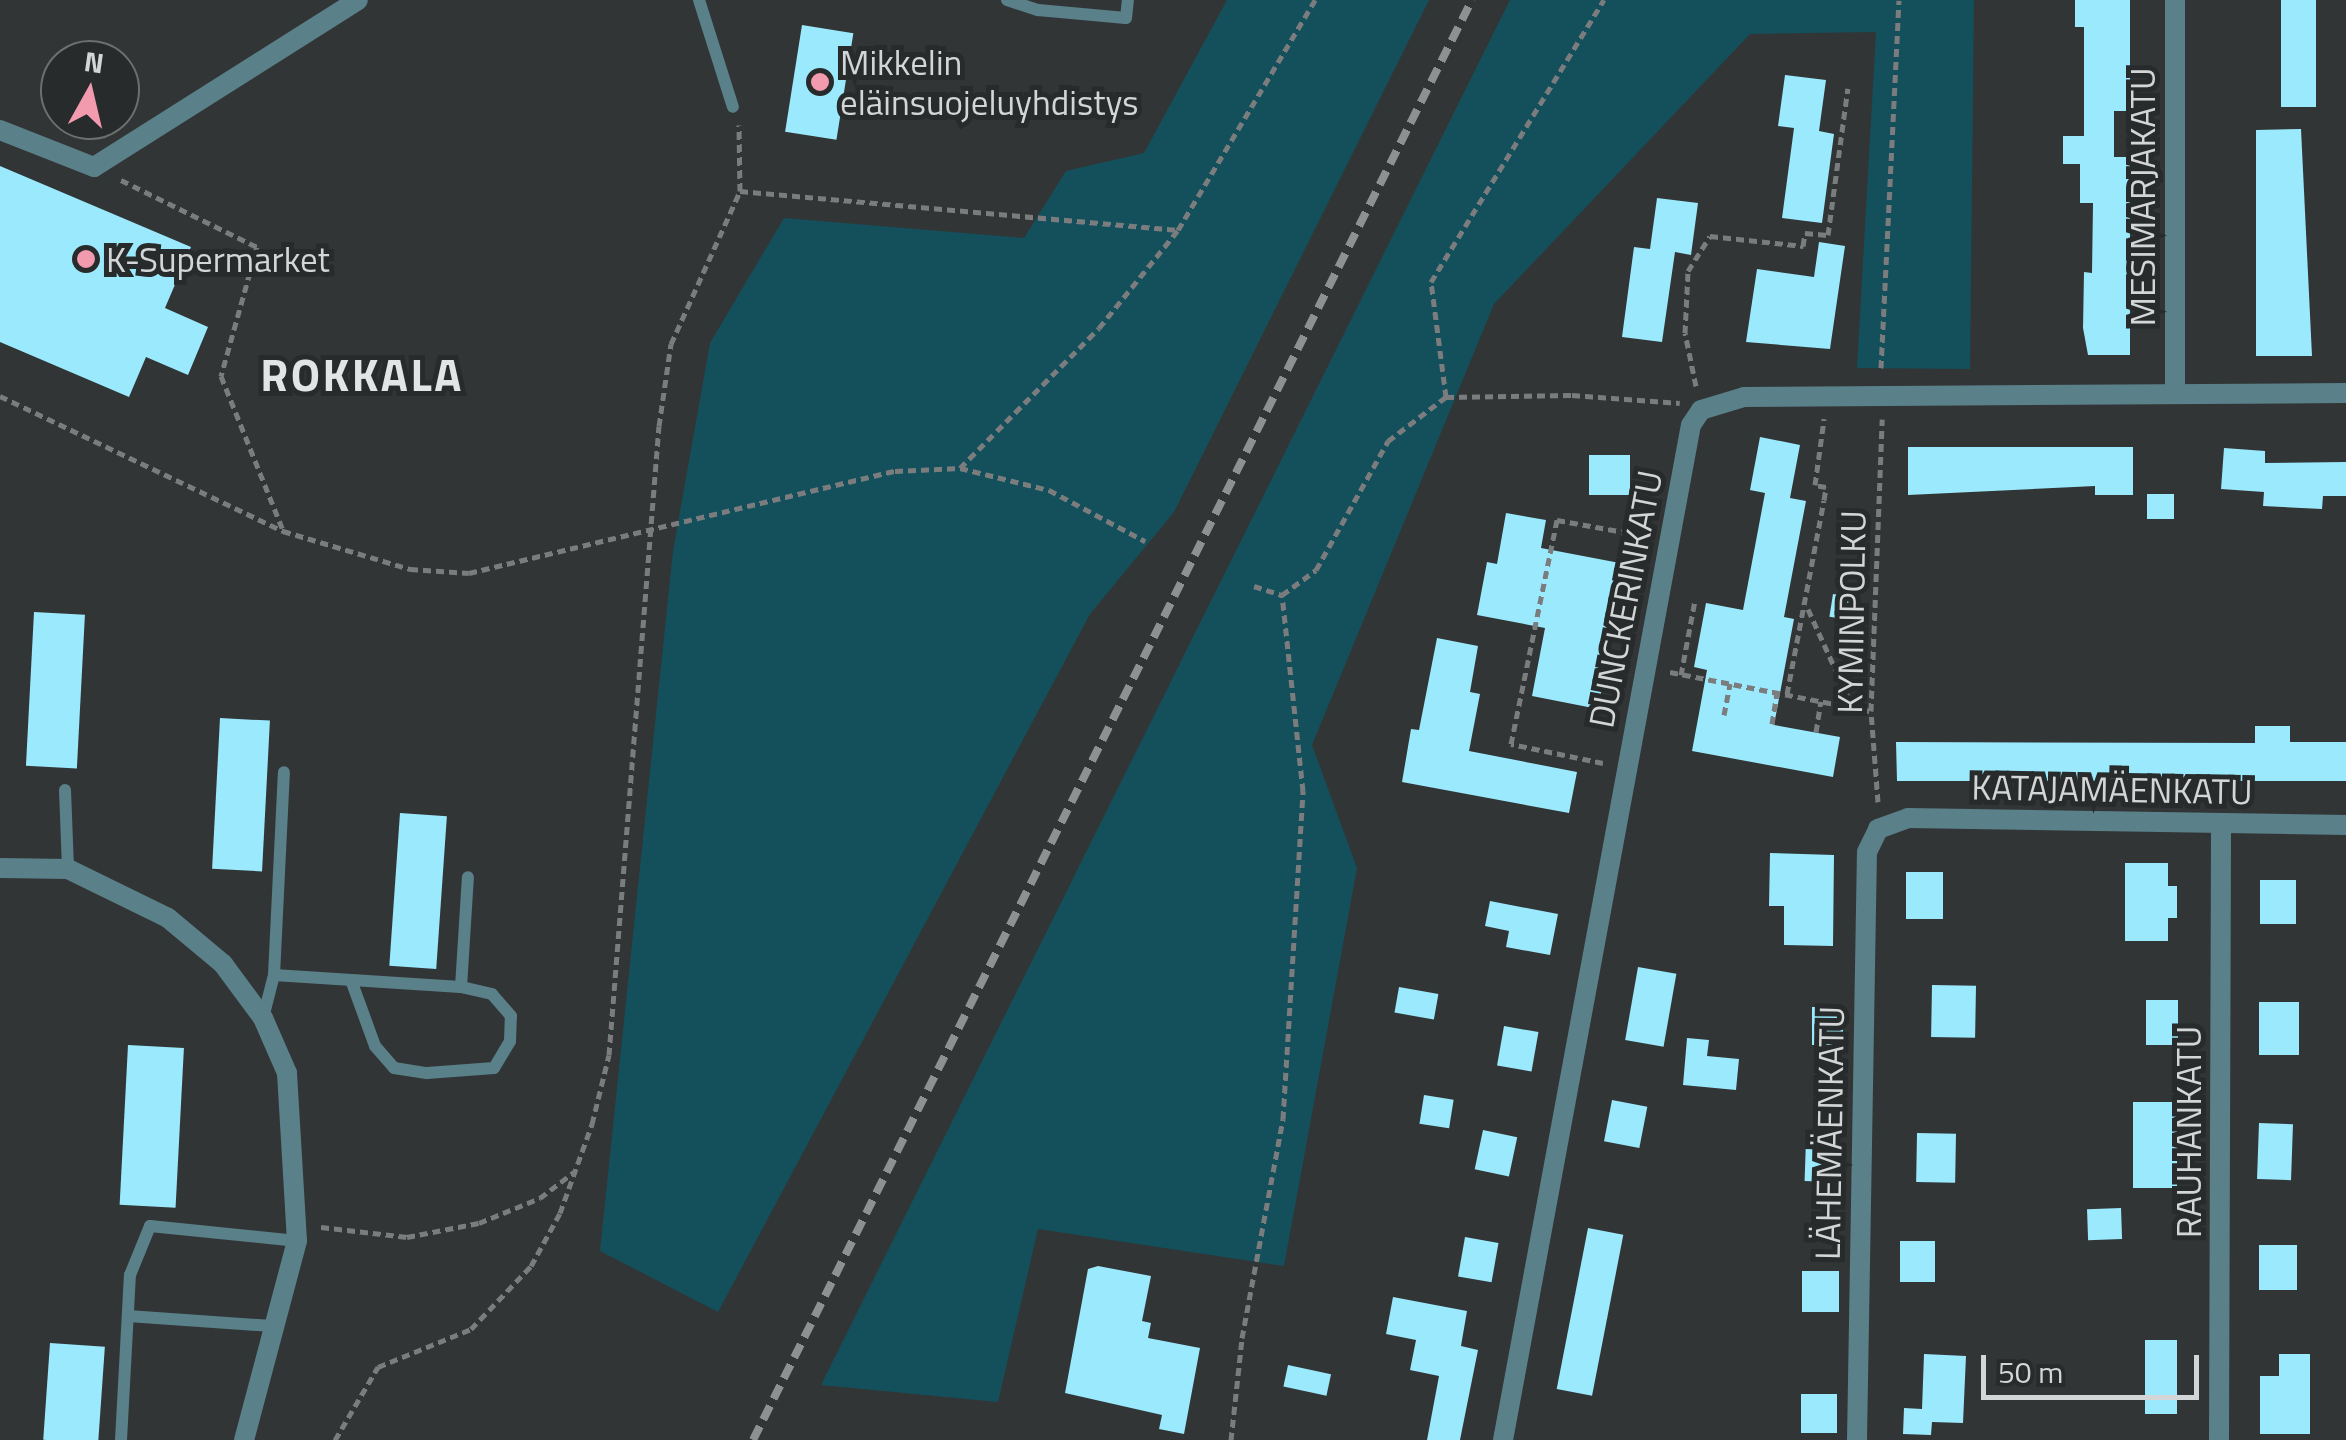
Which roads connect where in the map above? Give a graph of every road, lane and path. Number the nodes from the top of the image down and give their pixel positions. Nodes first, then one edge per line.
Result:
1 (358, 0) edge
2 (699, 0) edge
3 (1008, 0) edge
4 (1128, 0) edge
5 (1315, 0) edge
6 (1604, 0) edge
7 (1898, 0) edge
8 (2174, 0) edge
9 (1848, 88) dead end
10 (733, 108) joint
11 (0, 130) edge
12 (94, 166) junction
13 (740, 191) junction
14 (1178, 230) junction
15 (1881, 368) dead end
16 (2346, 393) edge
17 (2175, 394) junction
18 (0, 396) edge
19 (1446, 397) junction
20 (1701, 410) junction
21 (1804, 415) dead end
22 (1902, 415) dead end
23 (1824, 416) junction
24 (1844, 416) dead end
25 (1863, 416) dead end
26 (1882, 416) junction
27 (960, 468) junction
28 (650, 528) junction
29 (283, 530) junction
30 (1670, 540) junction
31 (1145, 541) dead end
32 (1254, 586) dead end
33 (1282, 595) junction
34 (1695, 600) dead end
35 (1806, 606) junction
36 (1662, 671) dead end
37 (1681, 675) junction
38 (1730, 684) junction
39 (1777, 692) junction
40 (1787, 694) junction
41 (1822, 700) junction
42 (1852, 706) junction
43 (1871, 711) junction
44 (1724, 715) dead end
45 (1772, 724) dead end
46 (1816, 732) dead end
47 (1626, 768) junction
48 (284, 772) dead end
49 (65, 790) dead end
50 (2222, 824) junction
51 (2346, 825) edge
52 (1878, 829) junction
53 (0, 868) edge
54 (68, 869) junction
55 (468, 877) dead end
56 (274, 975) junction
57 (351, 980) junction
58 (461, 988) junction
59 (263, 1018) junction
60 (575, 1171) junction
61 (298, 1233) junction
62 (128, 1316) junction
63 (272, 1326) junction
64 (121, 1440) edge
65 (244, 1440) edge
66 (335, 1440) edge
67 (1230, 1440) edge
68 (1503, 1440) edge
69 (1857, 1440) edge
70 (2220, 1440) edge

1 - 12 street
2 - 10 lane
3 - 4 lane
5 - 14 path
6 - 19 path
7 - 15 path
8 - 17 street, MESIMARJAKATU
9 - 20 path
10 - 13 path
11 - 12 street
12 - 29 path
13 - 14 path
13 - 28 path
14 - 27 path
16 - 17 street
17 - 20 street
18 - 29 path
19 - 20 path
19 - 33 path
20 - 30 street, DUNCKERINKATU
21 - 23 path
22 - 26 path
23 - 24 path
23 - 35 path
25 - 26 path
26 - 43 path, KYMINPOLKU
27 - 28 path
27 - 31 path
28 - 29 path
28 - 60 path
30 - 47 street, DUNCKERINKATU
30 - 47 path
32 - 33 path
33 - 67 path
34 - 37 path
35 - 40 path
35 - 42 path
36 - 37 path
37 - 38 path
38 - 39 path
38 - 44 path
39 - 40 path
39 - 45 path
40 - 41 path
41 - 42 path
41 - 46 path
42 - 43 path
43 - 52 path, KYMINPOLKU
47 - 68 street, DUNCKERINKATU
48 - 56 lane
49 - 54 lane
50 - 51 street, KATAJAMÄENKATU
50 - 52 street, KATAJAMÄENKATU
50 - 70 street, RAUHANKATU
52 - 69 street, LÄHEMÄENKATU
53 - 54 street
54 - 59 street
55 - 58 lane
56 - 57 lane
56 - 59 lane
57 - 58 lane
57 - 58 lane
59 - 61 street
60 - 61 path
60 - 66 path
61 - 62 lane
61 - 63 street
62 - 63 lane
62 - 64 lane
63 - 65 street

